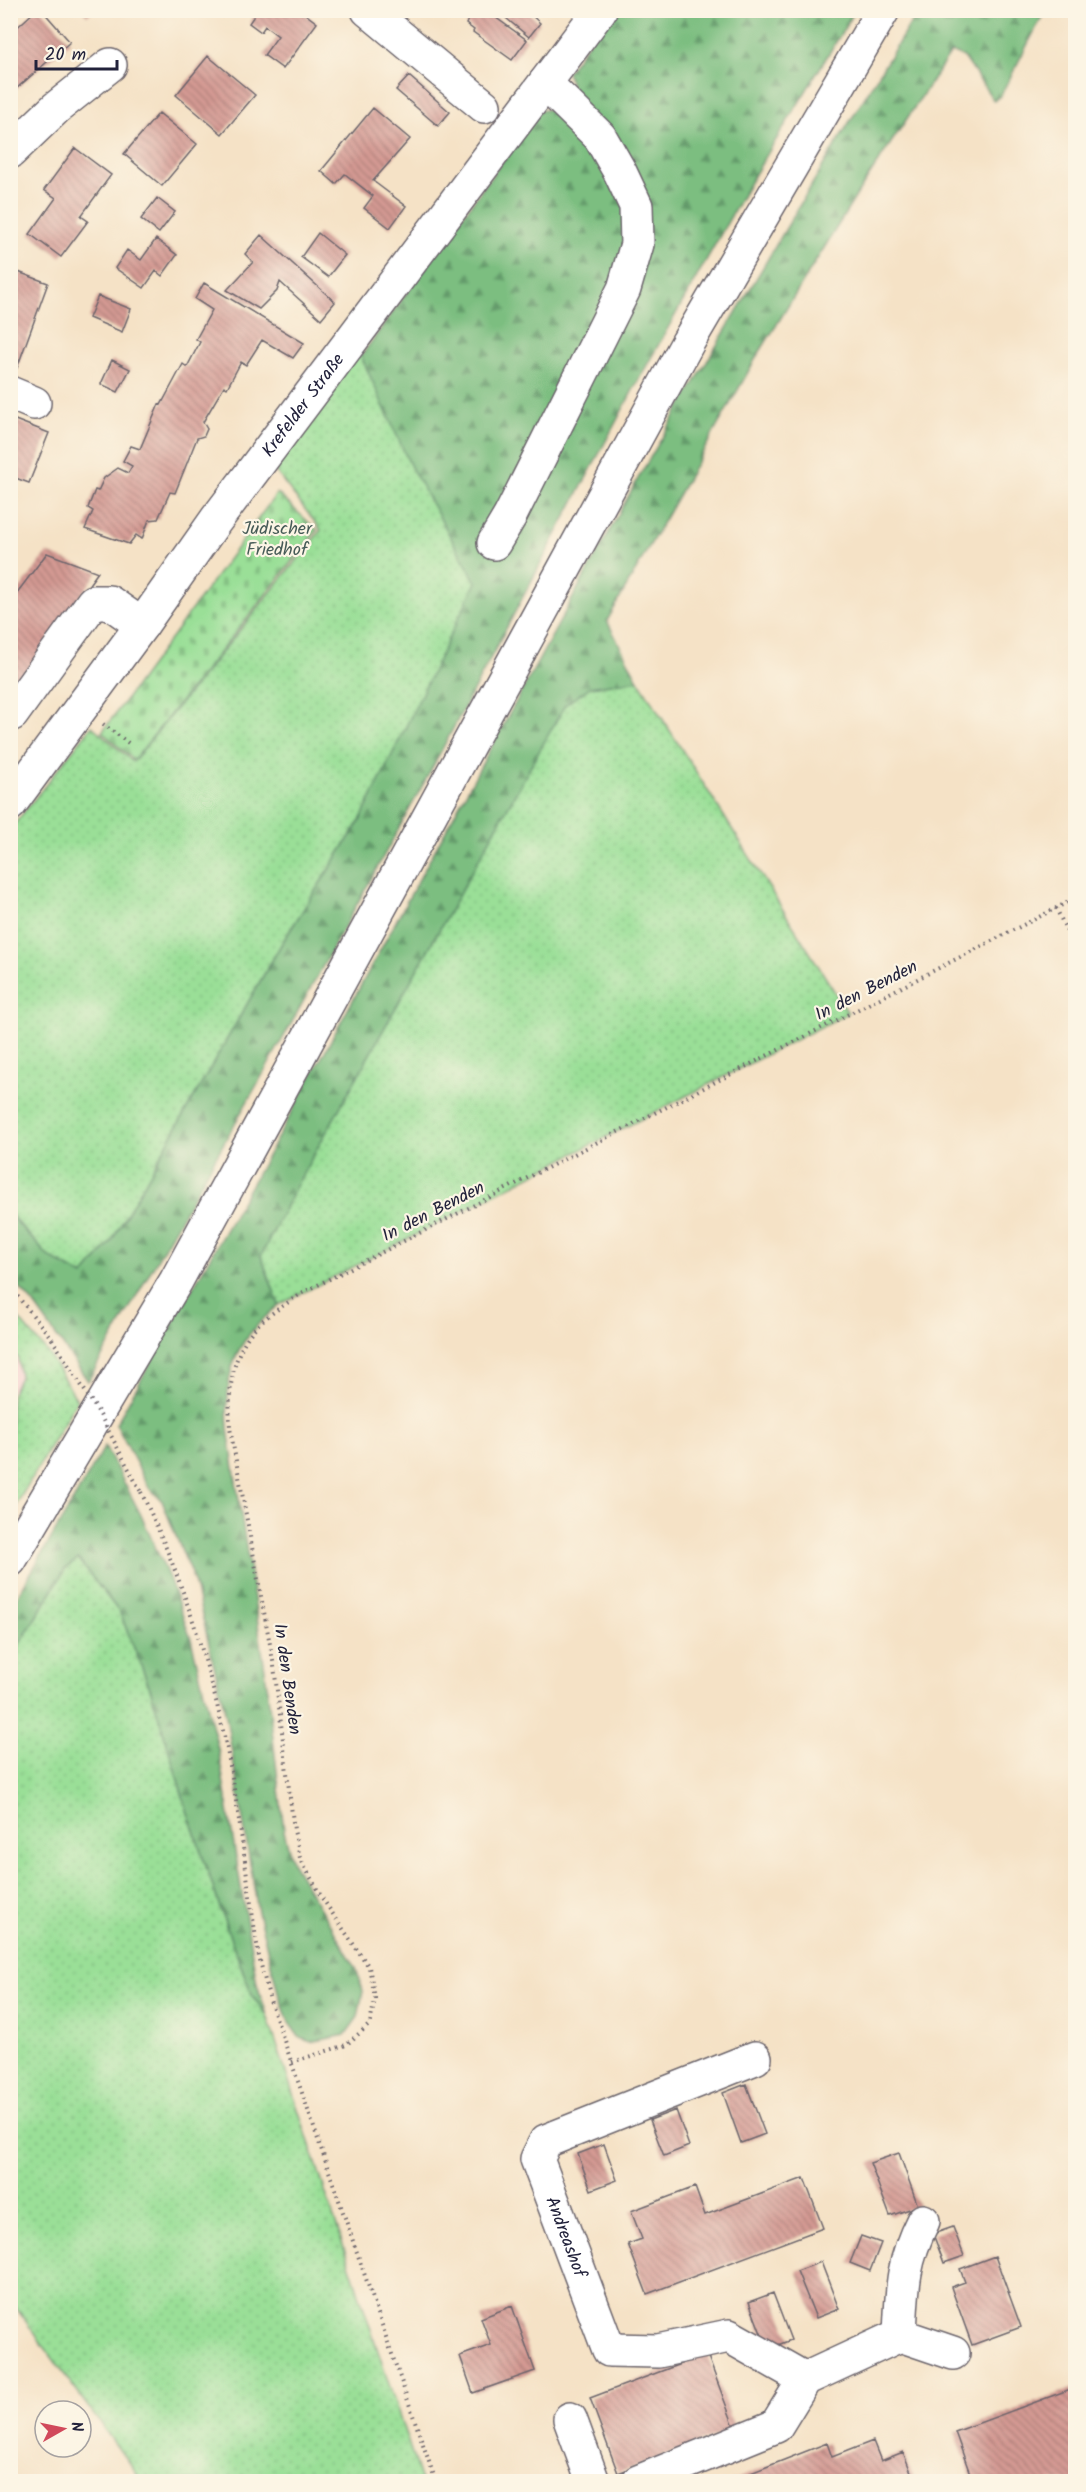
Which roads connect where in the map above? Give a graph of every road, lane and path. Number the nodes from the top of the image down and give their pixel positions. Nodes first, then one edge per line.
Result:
1 (368, 10) edge
2 (600, 10) edge
3 (883, 10) edge
4 (110, 65) dead end
5 (545, 83) junction
6 (484, 106) dead end
7 (10, 152) edge
8 (494, 543) dead end
9 (142, 625) junction
10 (11, 715) edge
11 (54, 745) junction
12 (13, 794) edge
13 (1076, 898) edge
14 (1056, 908) junction
15 (1076, 951) edge
16 (10, 1287) edge
17 (10, 1560) edge
18 (755, 2058) dead end
19 (292, 2062) junction
20 (923, 2221) dead end
21 (900, 2335) junction
22 (953, 2352) dead end
23 (805, 2379) junction
24 (570, 2419) dead end
25 (436, 2481) edge
26 (593, 2481) edge
27 (638, 2481) edge

1 - 6 main road
2 - 5 main road, Krefelder Straße
3 - 17 main road
4 - 7 main road
5 - 8 main road
5 - 9 main road, Krefelder Straße
9 - 10 main road
9 - 11 main road, Krefelder Straße
10 - 11 main road
11 - 12 main road, Krefelder Straße
13 - 14 path, In den Benden
14 - 15 path
14 - 19 path, In den Benden
16 - 19 path, bridge
18 - 23 main road, Andreashof
19 - 25 path
20 - 21 main road
21 - 22 main road
21 - 23 main road
23 - 27 main road
24 - 26 main road

